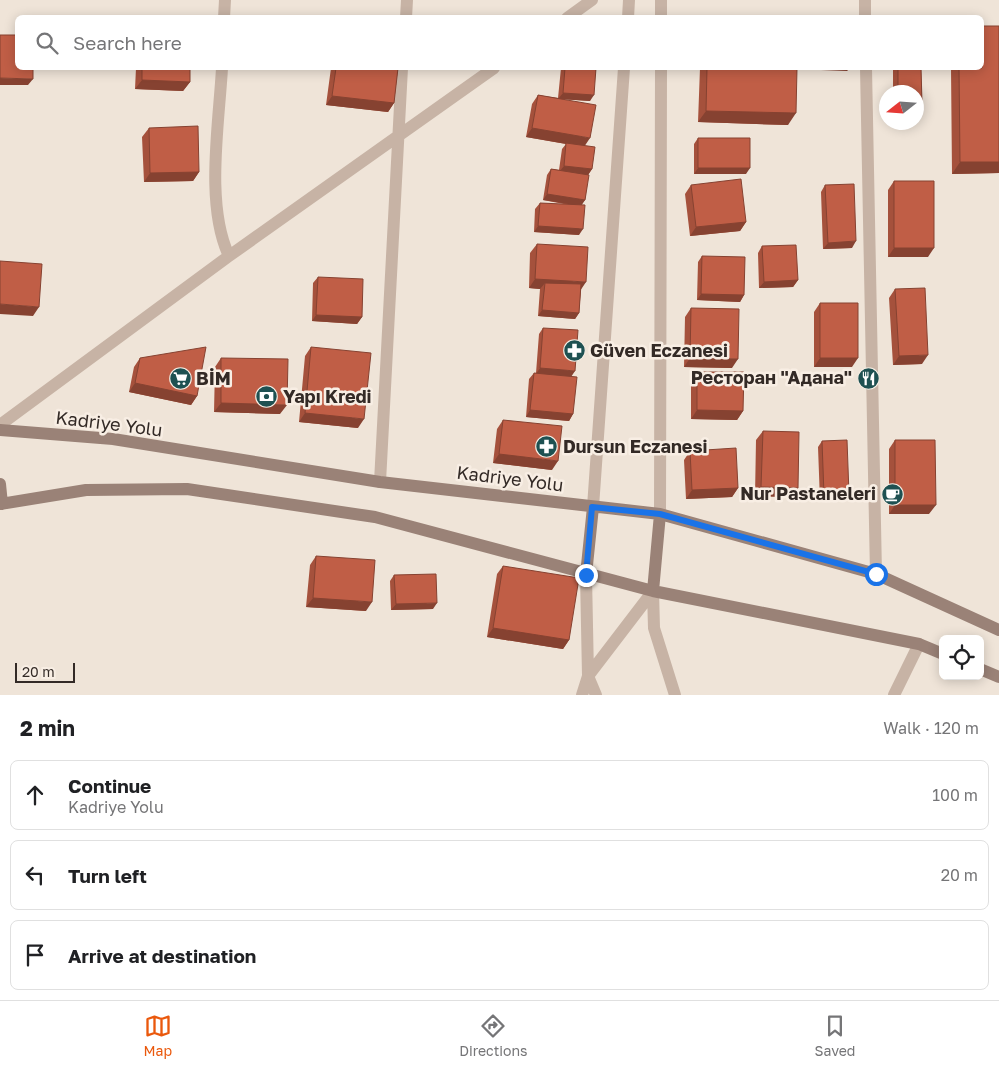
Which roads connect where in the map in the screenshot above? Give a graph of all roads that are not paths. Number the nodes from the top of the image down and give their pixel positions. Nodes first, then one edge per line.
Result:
1 (225, 0) edge
2 (407, 0) edge
3 (592, 0) edge
4 (629, 0) edge
5 (661, 0) edge
6 (865, 0) edge
7 (224, 15) edge
8 (406, 15) edge
9 (571, 15) edge
10 (628, 15) edge
11 (661, 15) edge
12 (865, 15) edge
13 (222, 70) edge
14 (402, 70) edge
15 (491, 70) edge
16 (624, 70) edge
17 (661, 70) edge
18 (866, 70) edge
19 (397, 135) junction
20 (229, 256) junction
21 (0, 425) edge
22 (0, 430) edge
23 (380, 482) junction
24 (0, 484) edge
25 (1, 504) edge
26 (592, 507) junction
27 (660, 514) junction
28 (876, 574) junction
29 (586, 575) junction
30 (652, 591) junction
31 (999, 630) edge
32 (919, 644) junction
33 (939, 652) edge
34 (984, 671) edge
35 (588, 676) junction
36 (999, 677) edge
37 (582, 695) edge
38 (596, 695) edge
39 (675, 695) edge
40 (894, 695) edge

1 - 7 street
2 - 8 street
3 - 9 street
4 - 10 street
5 - 11 street
6 - 12 street
13 - 20 street
14 - 19 street
15 - 19 street
16 - 26 street
17 - 27 street
18 - 28 street
19 - 20 street
19 - 23 street
20 - 21 street
22 - 23 main road, Kadriye Yolu
23 - 26 main road, Kadriye Yolu
24 - 25 main road
25 - 29 main road
26 - 27 main road, Kadriye Yolu
26 - 29 main road
27 - 28 main road, Kadriye Yolu
27 - 30 main road
28 - 31 main road, Kadriye Yolu
29 - 30 main road
29 - 35 street
30 - 32 main road
30 - 35 street
30 - 39 street
32 - 33 main road
32 - 40 street
34 - 36 main road
35 - 37 street
35 - 38 street

